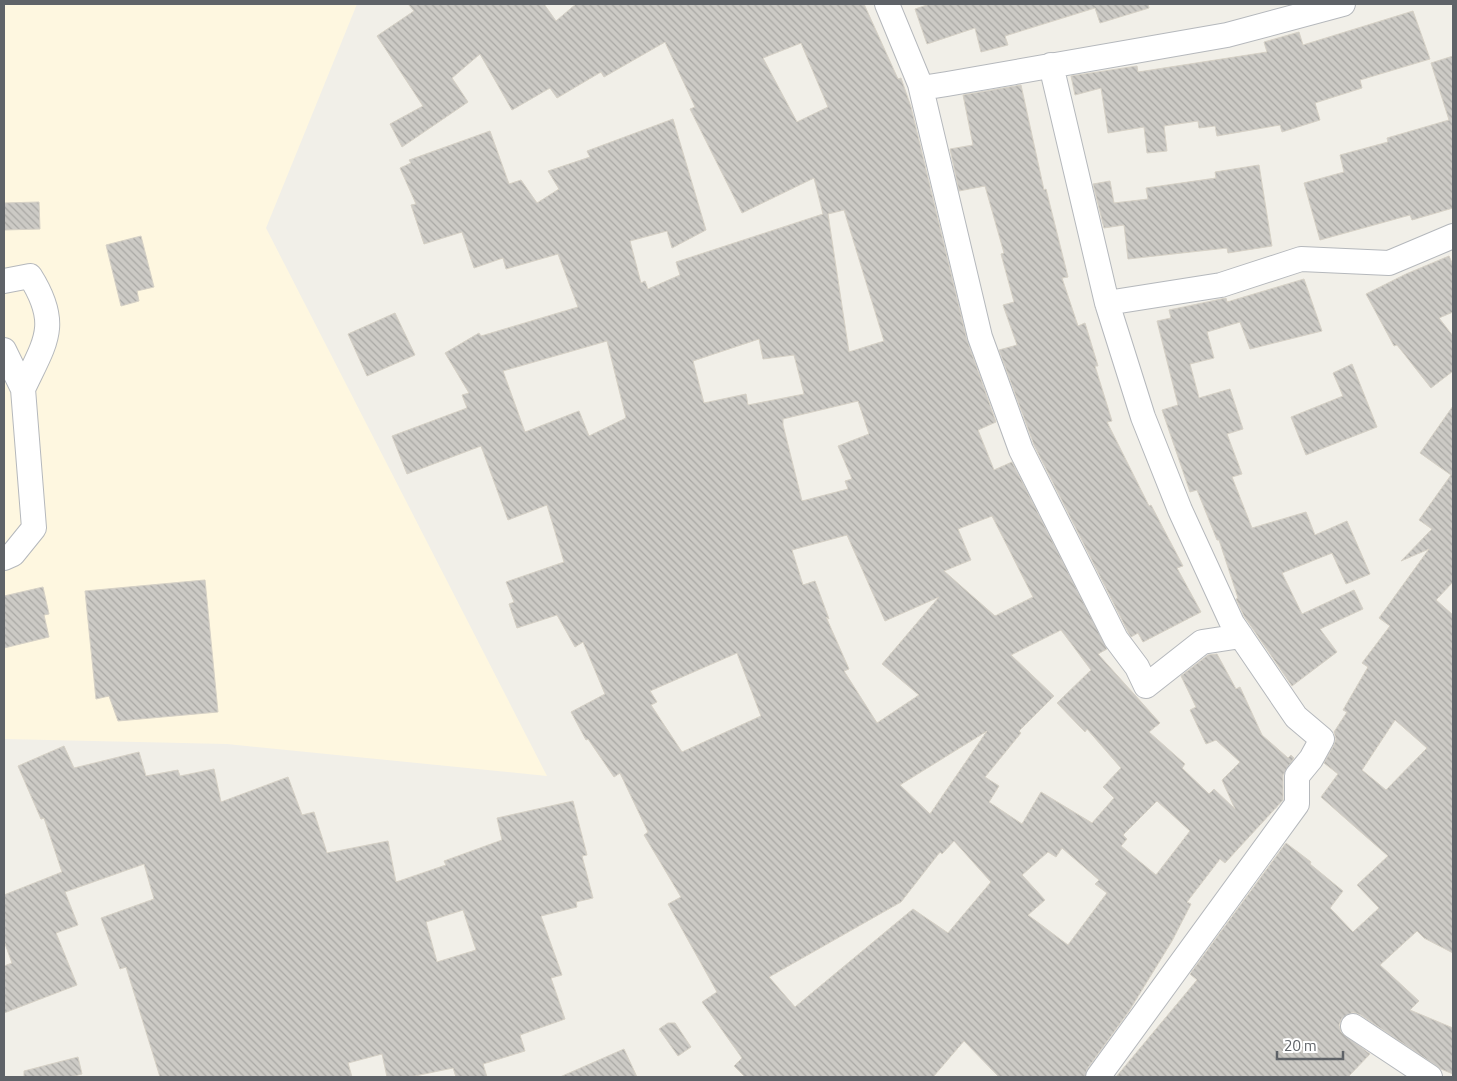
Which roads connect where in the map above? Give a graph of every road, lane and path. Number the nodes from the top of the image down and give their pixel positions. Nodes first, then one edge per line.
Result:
1 (888, 4) edge
2 (1343, 4) edge
3 (1314, 8) edge
4 (1051, 65) junction
5 (920, 84) junction
6 (1453, 236) edge
7 (4, 280) edge
8 (1107, 303) junction
9 (4, 350) edge
10 (22, 389) junction
11 (4, 558) edge
12 (1242, 636) junction
13 (1353, 1026) dead end
14 (1098, 1077) edge
15 (1430, 1077) edge

1 - 5 street
2 - 3 street
3 - 4 street
4 - 5 street
4 - 8 street
5 - 12 street
6 - 8 street
7 - 10 street
8 - 12 street
9 - 10 street
10 - 11 street
12 - 14 street
13 - 15 street

